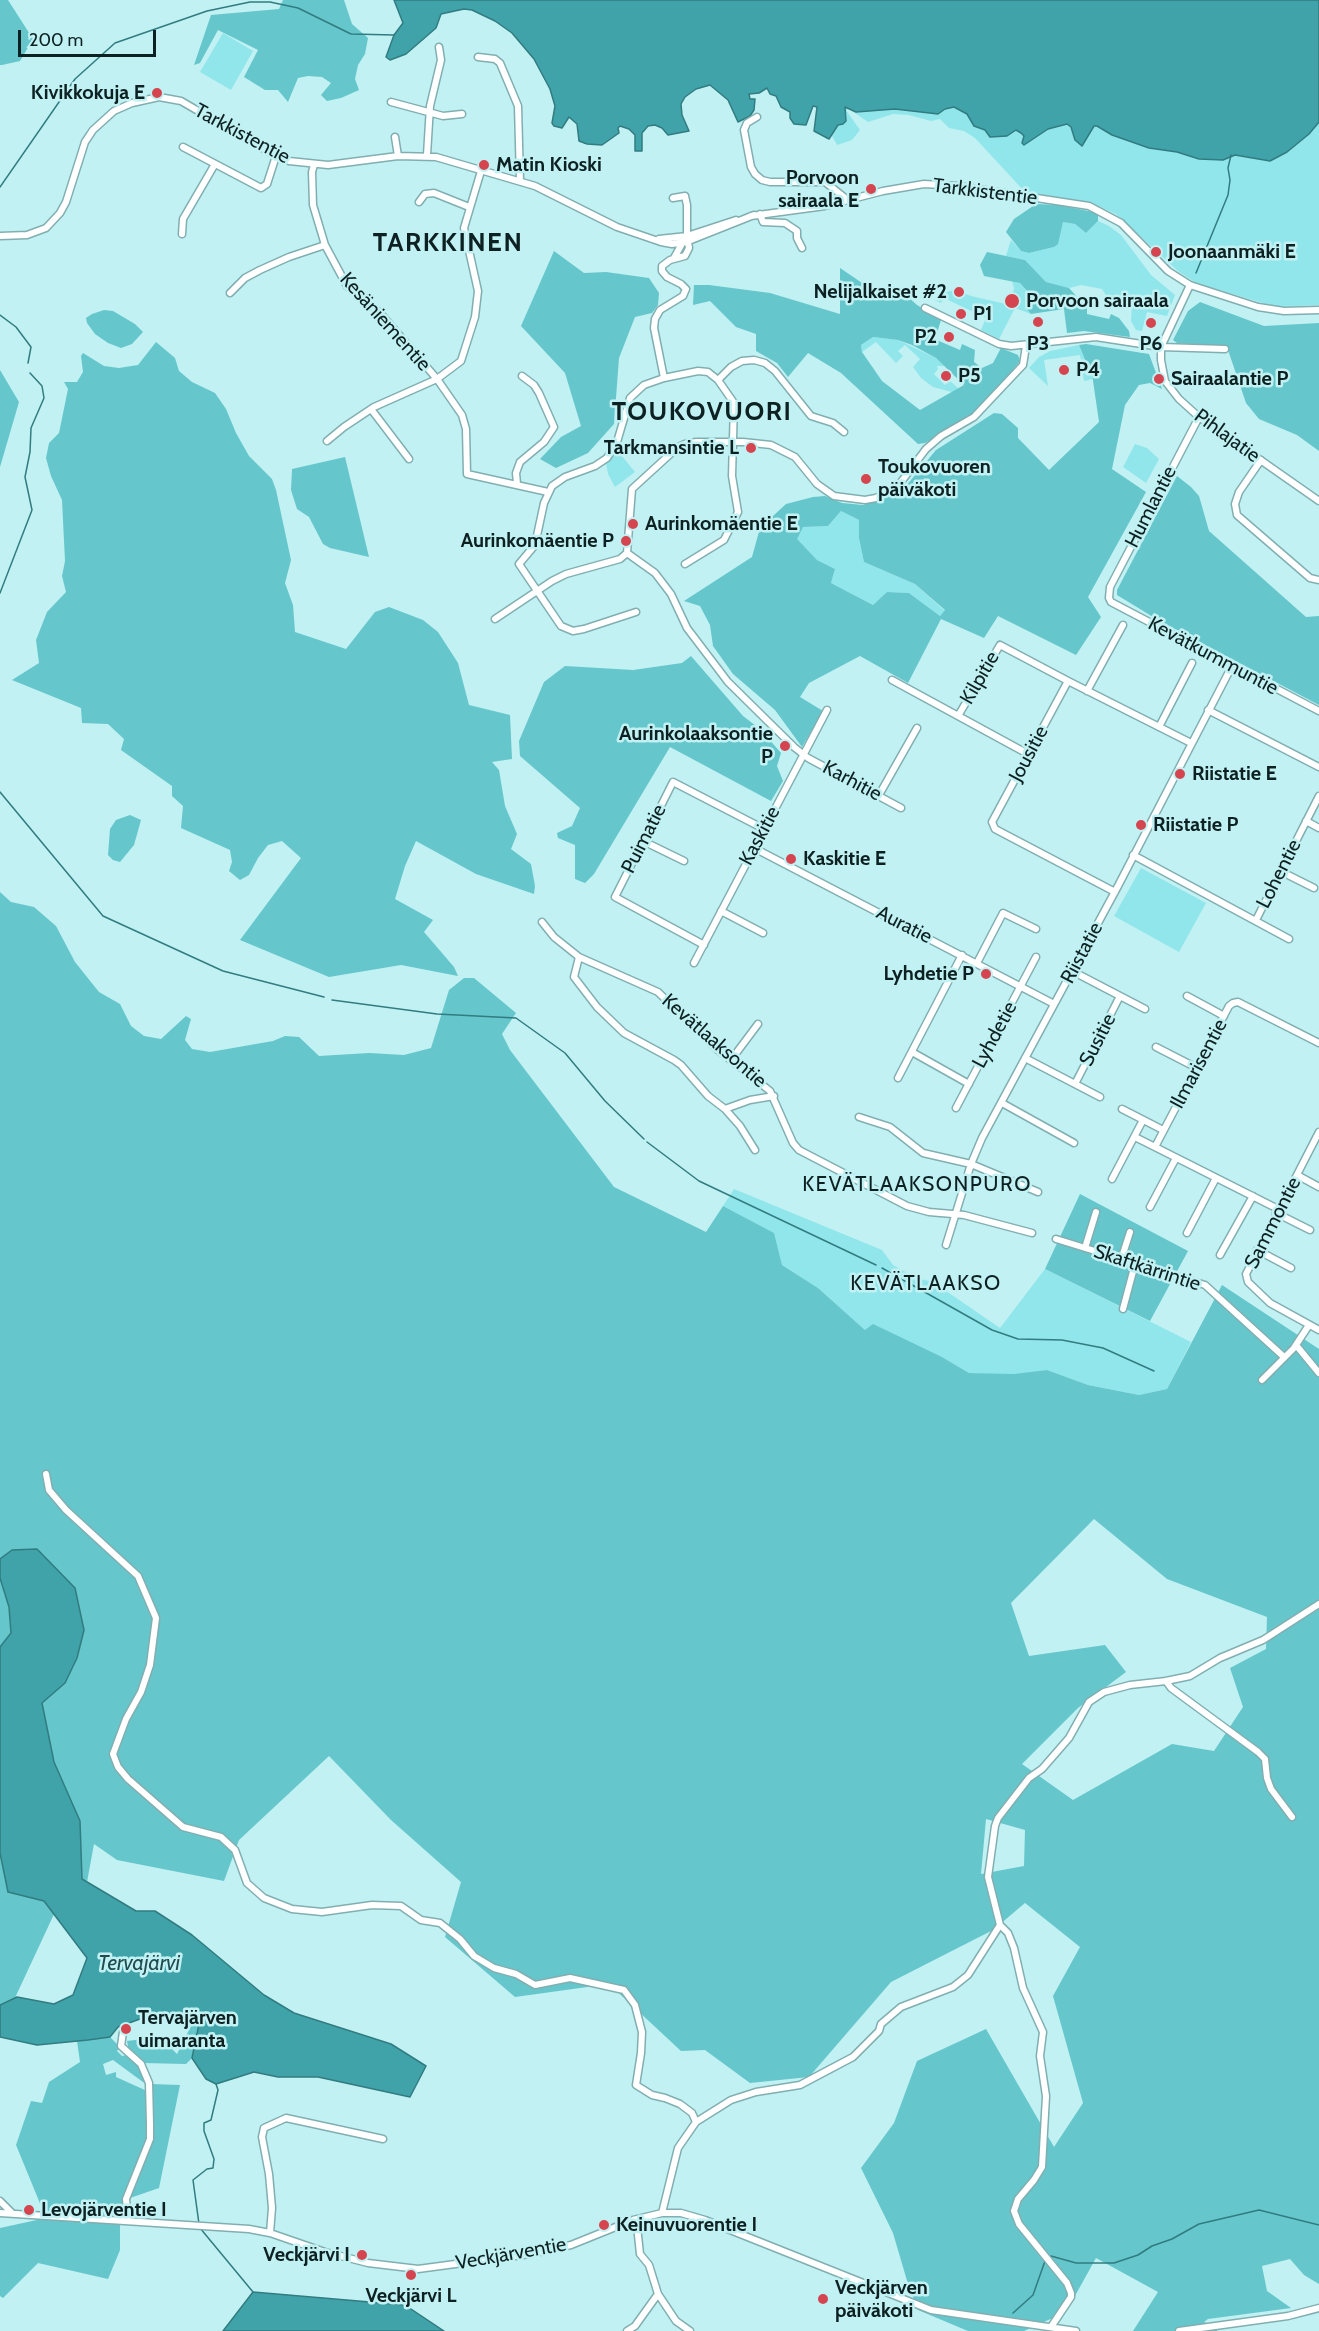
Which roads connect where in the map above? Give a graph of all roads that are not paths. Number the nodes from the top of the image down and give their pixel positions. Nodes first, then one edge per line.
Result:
1 (440, 47) dead end
2 (478, 57) dead end
3 (391, 102) dead end
4 (430, 113) junction
5 (462, 114) dead end
6 (757, 117) dead end
7 (395, 137) dead end
8 (183, 147) dead end
9 (427, 155) junction
10 (276, 156) junction
11 (398, 156) junction
12 (214, 164) junction
13 (314, 165) junction
14 (481, 171) junction
15 (520, 181) junction
16 (673, 198) dead end
17 (849, 201) junction
18 (419, 202) dead end
19 (469, 207) junction
20 (757, 215) junction
21 (182, 234) dead end
22 (0, 236) edge
23 (650, 238) junction
24 (688, 239) junction
25 (681, 243) junction
26 (325, 245) junction
27 (802, 248) dead end
28 (674, 258) junction
29 (1190, 285) junction
30 (230, 293) dead end
31 (925, 308) dead end
32 (1319, 310) edge
33 (1026, 346) junction
34 (1161, 347) junction
35 (1225, 349) dead end
36 (522, 376) dead end
37 (664, 378) junction
38 (437, 380) junction
39 (718, 380) junction
40 (371, 409) junction
41 (1199, 417) junction
42 (844, 432) dead end
43 (327, 441) dead end
44 (733, 442) junction
45 (409, 459) dead end
46 (1261, 460) junction
47 (516, 484) junction
48 (548, 492) junction
49 (1319, 501) edge
50 (627, 553) junction
51 (685, 564) dead end
52 (1319, 580) edge
53 (537, 590) junction
54 (1109, 598) joint
55 (636, 612) dead end
56 (495, 619) dead end
57 (1122, 625) dead end
58 (1192, 663) dead end
59 (1232, 666) junction
60 (892, 680) dead end
61 (1068, 681) junction
62 (1087, 691) junction
63 (827, 710) dead end
64 (1208, 710) junction
65 (1319, 711) edge
66 (958, 716) junction
67 (1159, 727) junction
68 (917, 728) dead end
69 (1191, 743) junction
70 (1028, 754) junction
71 (803, 755) junction
72 (1319, 767) edge
73 (879, 795) junction
74 (1319, 796) edge
75 (901, 808) dead end
76 (1306, 821) junction
77 (1319, 828) edge
78 (764, 829) junction
79 (643, 841) junction
80 (754, 848) junction
81 (1133, 855) junction
82 (684, 861) dead end
83 (1281, 871) junction
84 (1314, 888) dead end
85 (1115, 892) junction
86 (721, 911) junction
87 (1256, 921) junction
88 (542, 922) dead end
89 (1036, 929) dead end
90 (763, 933) dead end
91 (1289, 939) dead end
92 (704, 945) junction
93 (962, 956) junction
94 (579, 957) junction
95 (1036, 957) dead end
96 (694, 963) dead end
97 (977, 963) junction
98 (1072, 971) junction
99 (1021, 986) junction
100 (1120, 996) junction
101 (1187, 996) dead end
102 (1054, 1004) junction
103 (1145, 1009) dead end
104 (1224, 1016) junction
105 (758, 1024) dead end
106 (1319, 1043) edge
107 (1156, 1047) dead end
108 (912, 1052) junction
109 (1025, 1058) junction
110 (731, 1060) junction
111 (1197, 1068) junction
112 (898, 1078) dead end
113 (969, 1084) junction
114 (1075, 1084) junction
115 (774, 1096) junction
116 (1100, 1097) dead end
117 (1002, 1103) junction
118 (956, 1108) dead end
119 (725, 1109) junction
120 (1122, 1109) dead end
121 (859, 1117) dead end
122 (1143, 1120) junction
123 (1163, 1130) junction
124 (1319, 1132) edge
125 (1135, 1137) junction
126 (1074, 1143) dead end
127 (1155, 1147) junction
128 (755, 1150) dead end
129 (1176, 1158) junction
130 (971, 1164) junction
131 (1297, 1175) junction
132 (1216, 1178) junction
133 (1112, 1179) dead end
134 (1319, 1187) edge
135 (1038, 1192) dead end
136 (1253, 1196) junction
137 (1150, 1207) dead end
138 (1277, 1211) junction
139 (1096, 1212) dead end
140 (956, 1216) junction
141 (1310, 1230) dead end
142 (1130, 1232) dead end
143 (1032, 1233) dead end
144 (1187, 1233) dead end
145 (1056, 1239) dead end
146 (946, 1245) dead end
147 (1085, 1248) junction
148 (1257, 1250) junction
149 (1221, 1255) dead end
150 (1121, 1260) junction
151 (1135, 1264) junction
152 (1291, 1268) dead end
153 (1123, 1309) dead end
154 (1309, 1325) junction
155 (1319, 1330) edge
156 (1296, 1345) junction
157 (1284, 1358) junction
158 (1319, 1373) edge
159 (1262, 1380) dead end
160 (46, 1474) dead end
161 (1319, 1604) edge
162 (1166, 1681) junction
163 (1292, 1817) dead end
164 (1000, 1925) junction
165 (123, 2032) dead end
166 (696, 2122) junction
167 (383, 2139) dead end
168 (0, 2201) edge
169 (0, 2213) edge
170 (662, 2213) junction
171 (13, 2214) junction
172 (633, 2220) junction
173 (128, 2221) junction
174 (270, 2233) junction
175 (658, 2294) junction
176 (1319, 2308) edge
177 (1051, 2327) junction
178 (1222, 2328) edge
179 (627, 2331) edge
180 (690, 2331) edge
181 (1076, 2331) edge
182 (1179, 2331) edge

1 - 4 street
2 - 15 street
3 - 4 street
4 - 5 street
4 - 9 street
6 - 17 street
7 - 11 street
8 - 12 street
9 - 11 street, Tarkkistentie
9 - 14 street, Tarkkistentie
10 - 12 street
10 - 13 street, Tarkkistentie
10 - 22 street, Tarkkistentie
11 - 13 street, Tarkkistentie
12 - 21 street
13 - 26 street, Kesäniementie
14 - 15 street, Tarkkistentie
14 - 19 street
15 - 23 street, Tarkkistentie
16 - 24 street
17 - 20 street, Tarkkistentie
17 - 29 street, Tarkkistentie
18 - 19 street
19 - 38 street
20 - 24 street, Tarkkistentie
20 - 27 street
23 - 24 street, Tarkkistentie
23 - 25 street, Tarkkistentie
24 - 25 street
24 - 28 street
25 - 28 street
26 - 30 street
26 - 38 street, Kesäniementie
28 - 37 street
29 - 32 street, Tarkkistentie
29 - 34 street
31 - 33 street
33 - 34 street
33 - 44 street
34 - 35 street
34 - 41 street, Pihlajatie
36 - 47 street
37 - 39 street
37 - 48 street
38 - 40 street
38 - 47 street, Kesäniementie
39 - 42 street
39 - 44 street
40 - 43 street
40 - 45 street
41 - 46 street, Pihlajatie
41 - 54 street, Humlantie
44 - 50 street
44 - 51 street
46 - 49 street, Pihlajatie
46 - 52 street
47 - 48 street
48 - 53 street
50 - 53 street
50 - 71 street, Karhitie
53 - 55 street
53 - 56 street
54 - 59 street, Kevätkummuntie
57 - 62 street
58 - 67 street
59 - 64 street, Riistatie
59 - 65 street, Kevätkummuntie
60 - 66 street
61 - 62 street
61 - 66 street, Kilpitie
61 - 70 street, Jousitie
62 - 67 street
63 - 71 street, Kaskitie
64 - 69 street, Riistatie
64 - 72 street
66 - 70 street
67 - 69 street
68 - 73 street
69 - 81 street, Riistatie
70 - 85 street, Jousitie
71 - 73 street, Karhitie
71 - 78 street, Kaskitie
73 - 75 street, Karhitie
74 - 76 street, Lohentie
76 - 77 street
76 - 83 street, Lohentie
78 - 79 street, Puimatie
78 - 80 street, Kaskitie
79 - 82 street
79 - 92 street, Puimatie
80 - 86 street, Kaskitie
80 - 93 street, Auratie
81 - 85 street, Riistatie
81 - 87 street, Lohentie
83 - 84 street
83 - 87 street, Lohentie
85 - 98 street, Riistatie
86 - 90 street
86 - 92 street, Kaskitie
87 - 91 street, Lohentie
88 - 94 street, Kevätlaaksontie
89 - 97 street
92 - 96 street, Kaskitie
93 - 97 street, Auratie
93 - 108 street
94 - 110 street, Kevätlaaksontie
94 - 119 street
95 - 99 street, Lyhdetie
97 - 99 street, Auratie
98 - 100 street, Susitie
98 - 102 street, Riistatie
99 - 102 street, Auratie
99 - 113 street, Lyhdetie
100 - 103 street, Susitie
100 - 114 street, Susitie
101 - 104 street
102 - 109 street, Riistatie
104 - 106 street, Ilmarisentie
104 - 111 street, Ilmarisentie
105 - 110 street
107 - 111 street
108 - 112 street
108 - 113 street, Lyhdetie
109 - 114 street, Susitie
109 - 117 street, Riistatie
110 - 115 street, Kevätlaaksontie
111 - 123 street, Ilmarisentie
113 - 118 street, Lyhdetie
114 - 116 street, Susitie
115 - 119 street
115 - 140 street, Kevätlaaksontie
117 - 126 street
117 - 130 street, Riistatie
119 - 128 street
120 - 122 street
121 - 130 street
122 - 123 street
122 - 125 street
123 - 127 street, Ilmarisentie
124 - 131 street, Sammontie
125 - 127 street
125 - 133 street
127 - 129 street
129 - 132 street
129 - 137 street
130 - 135 street
130 - 140 street, Riistatie
131 - 134 street
131 - 138 street, Sammontie
132 - 136 street
132 - 144 street
136 - 138 street
136 - 149 street
138 - 141 street
138 - 148 street, Sammontie
139 - 147 street
140 - 143 street, Kevätlaaksontie
140 - 146 street, Riistatie
142 - 150 street
145 - 147 street, Skaftkärrintie
147 - 150 street, Skaftkärrintie
148 - 152 street
148 - 154 street, Sammontie
150 - 151 street, Skaftkärrintie
151 - 153 street
151 - 157 street, Skaftkärrintie
154 - 155 street
154 - 156 street
156 - 157 street
156 - 158 street
157 - 159 street
160 - 166 street
161 - 162 street
162 - 163 street
162 - 164 street
164 - 166 street
164 - 177 street
165 - 173 street
166 - 170 street
167 - 174 street
168 - 171 street
169 - 171 street, Veckjärventie
170 - 172 street, Veckjärventie
170 - 177 street, Veckjärventie
171 - 173 street, Veckjärventie
172 - 174 street, Veckjärventie
172 - 175 street
173 - 174 street, Veckjärventie
175 - 179 street
175 - 180 street
176 - 178 street
177 - 181 street, Veckjärventie
178 - 182 street

